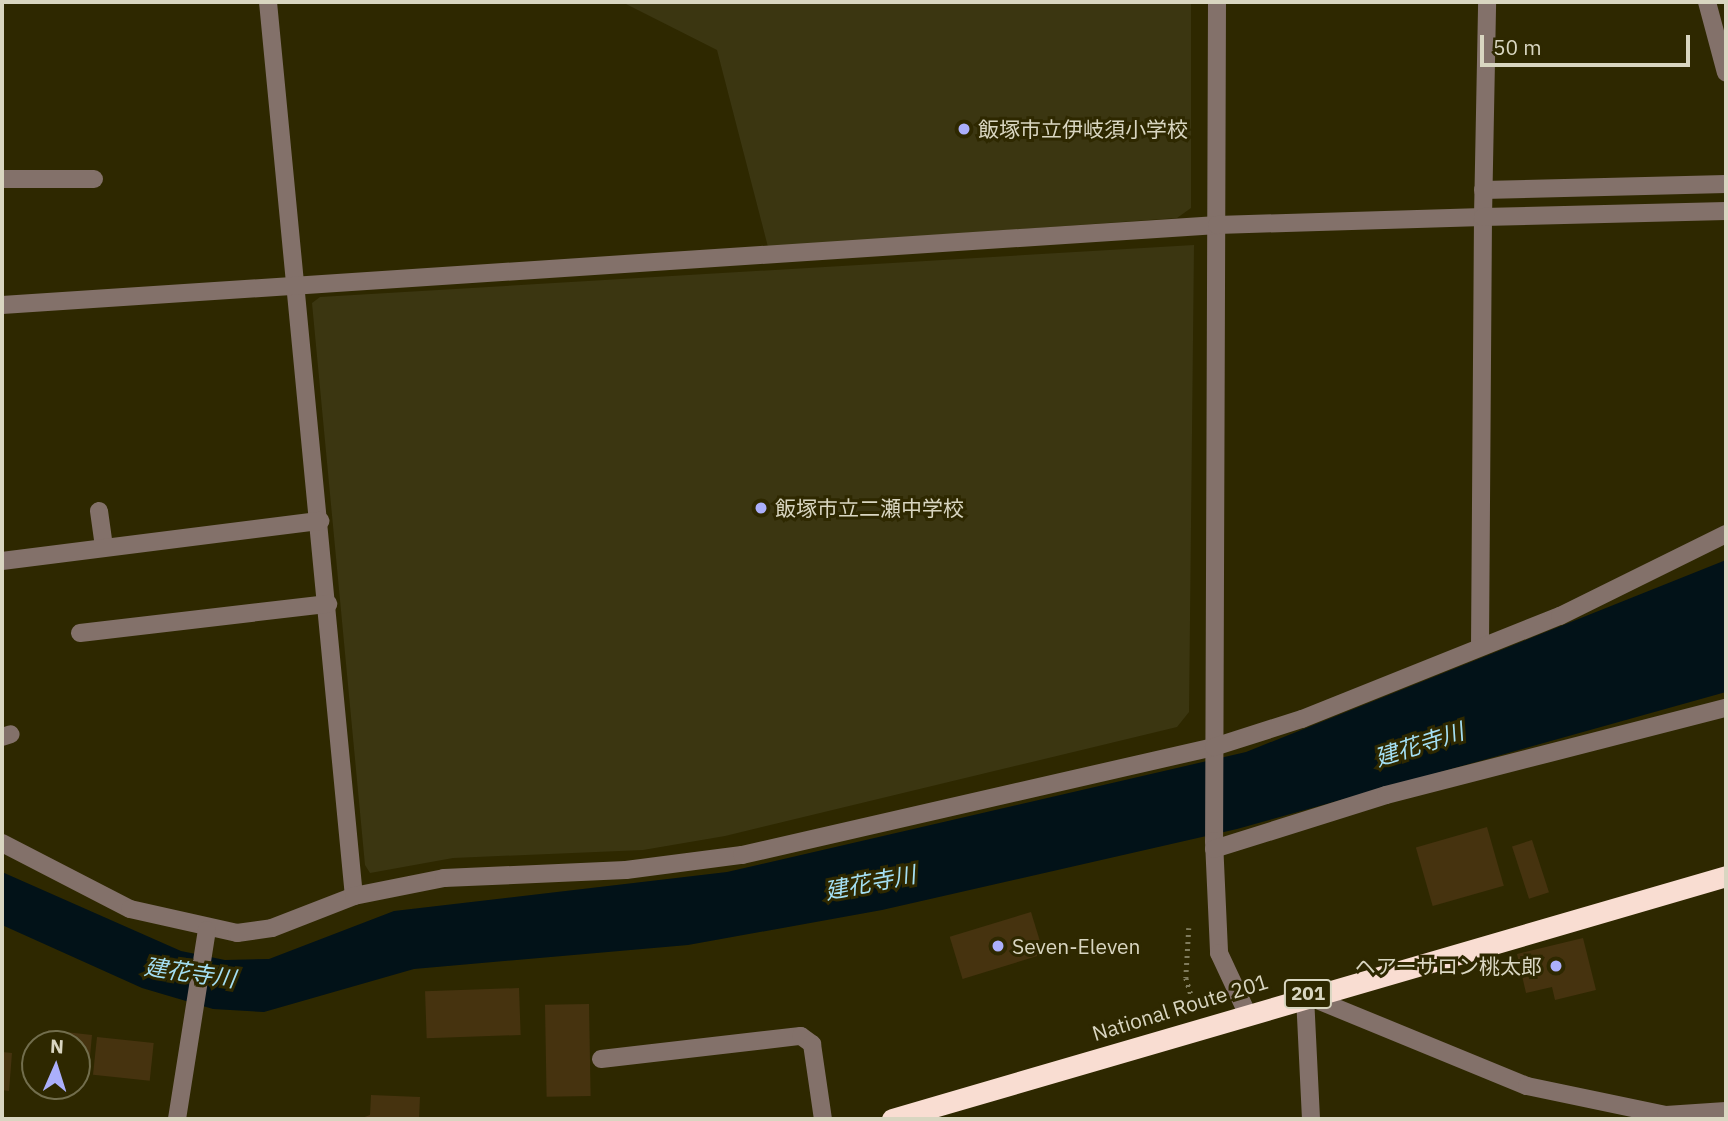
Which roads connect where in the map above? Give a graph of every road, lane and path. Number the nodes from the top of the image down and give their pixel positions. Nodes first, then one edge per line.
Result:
1 (268, 2) edge
2 (1217, 2) edge
3 (1487, 2) edge
4 (1707, 2) edge
5 (1726, 73) edge
6 (2, 179) edge
7 (94, 179) dead end
8 (1726, 184) edge
9 (1483, 190) junction
10 (1726, 211) edge
11 (1482, 217) junction
12 (1217, 225) junction
13 (299, 286) junction
14 (2, 305) edge
15 (99, 511) dead end
16 (320, 522) junction
17 (1726, 534) edge
18 (104, 548) junction
19 (2, 561) edge
20 (328, 604) junction
21 (80, 633) dead end
22 (1479, 647) junction
23 (1726, 708) edge
24 (1214, 751) junction
25 (2, 843) edge
26 (1214, 845) junction
27 (1726, 876) edge
28 (354, 896) junction
29 (1189, 928) dead end
30 (207, 930) junction
31 (1186, 978) dead end
32 (1305, 995) junction
33 (1246, 1011) junction
34 (601, 1059) dead end
35 (1720, 1114) edge
36 (177, 1119) edge
37 (824, 1119) edge
38 (892, 1119) edge
39 (1311, 1119) edge

1 - 13 street
2 - 12 street
3 - 9 street
4 - 5 street
6 - 7 street
8 - 9 street
9 - 11 street
10 - 11 street
11 - 12 street
11 - 22 street
12 - 13 street
12 - 24 street
13 - 14 street
13 - 16 street
15 - 18 street
16 - 18 street
16 - 20 street
17 - 22 street
18 - 19 street
20 - 21 street
20 - 28 street
22 - 24 street
23 - 26 street
24 - 26 street
24 - 28 street
25 - 30 street
26 - 33 street
27 - 32 highway, National Route 201 / 201
28 - 30 street
29 - 31 path
30 - 36 street
32 - 33 highway, National Route 201 / 201
32 - 35 street
32 - 39 street
33 - 38 highway, National Route 201 / 201
34 - 37 street

